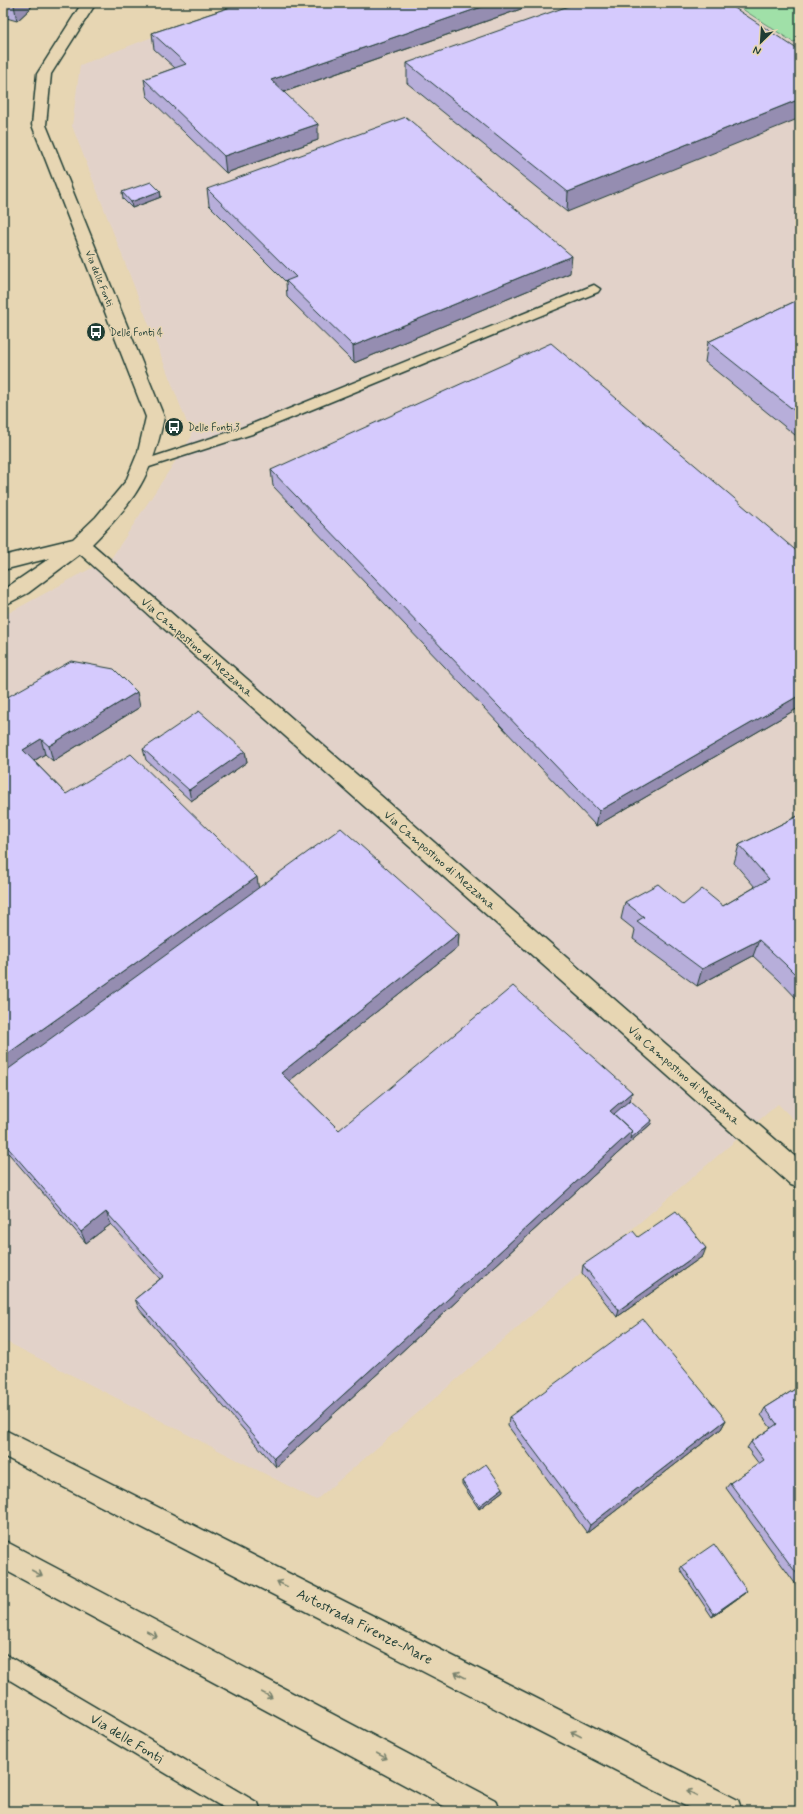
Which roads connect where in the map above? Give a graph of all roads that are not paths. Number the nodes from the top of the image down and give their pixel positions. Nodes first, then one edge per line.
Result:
1 (89, 3) edge
2 (594, 289) dead end
3 (143, 465) junction
4 (80, 544) junction
5 (3, 563) edge
6 (3, 599) edge
7 (800, 1177) edge
8 (3, 1442) edge
9 (3, 1554) edge
10 (3, 1664) edge
11 (250, 1811) edge
12 (484, 1811) edge
13 (727, 1811) edge

1 - 3 main road, Via delle Fonti
2 - 3 lane
3 - 4 main road, Via delle Fonti
4 - 5 main road
4 - 6 main road, Via delle Fonti
4 - 7 main road, Via Campostino di Mezzana
13 -> 8 main road, Autostrada Firenze-Mare
9 -> 12 main road
10 - 11 lane, Via delle Fonti

